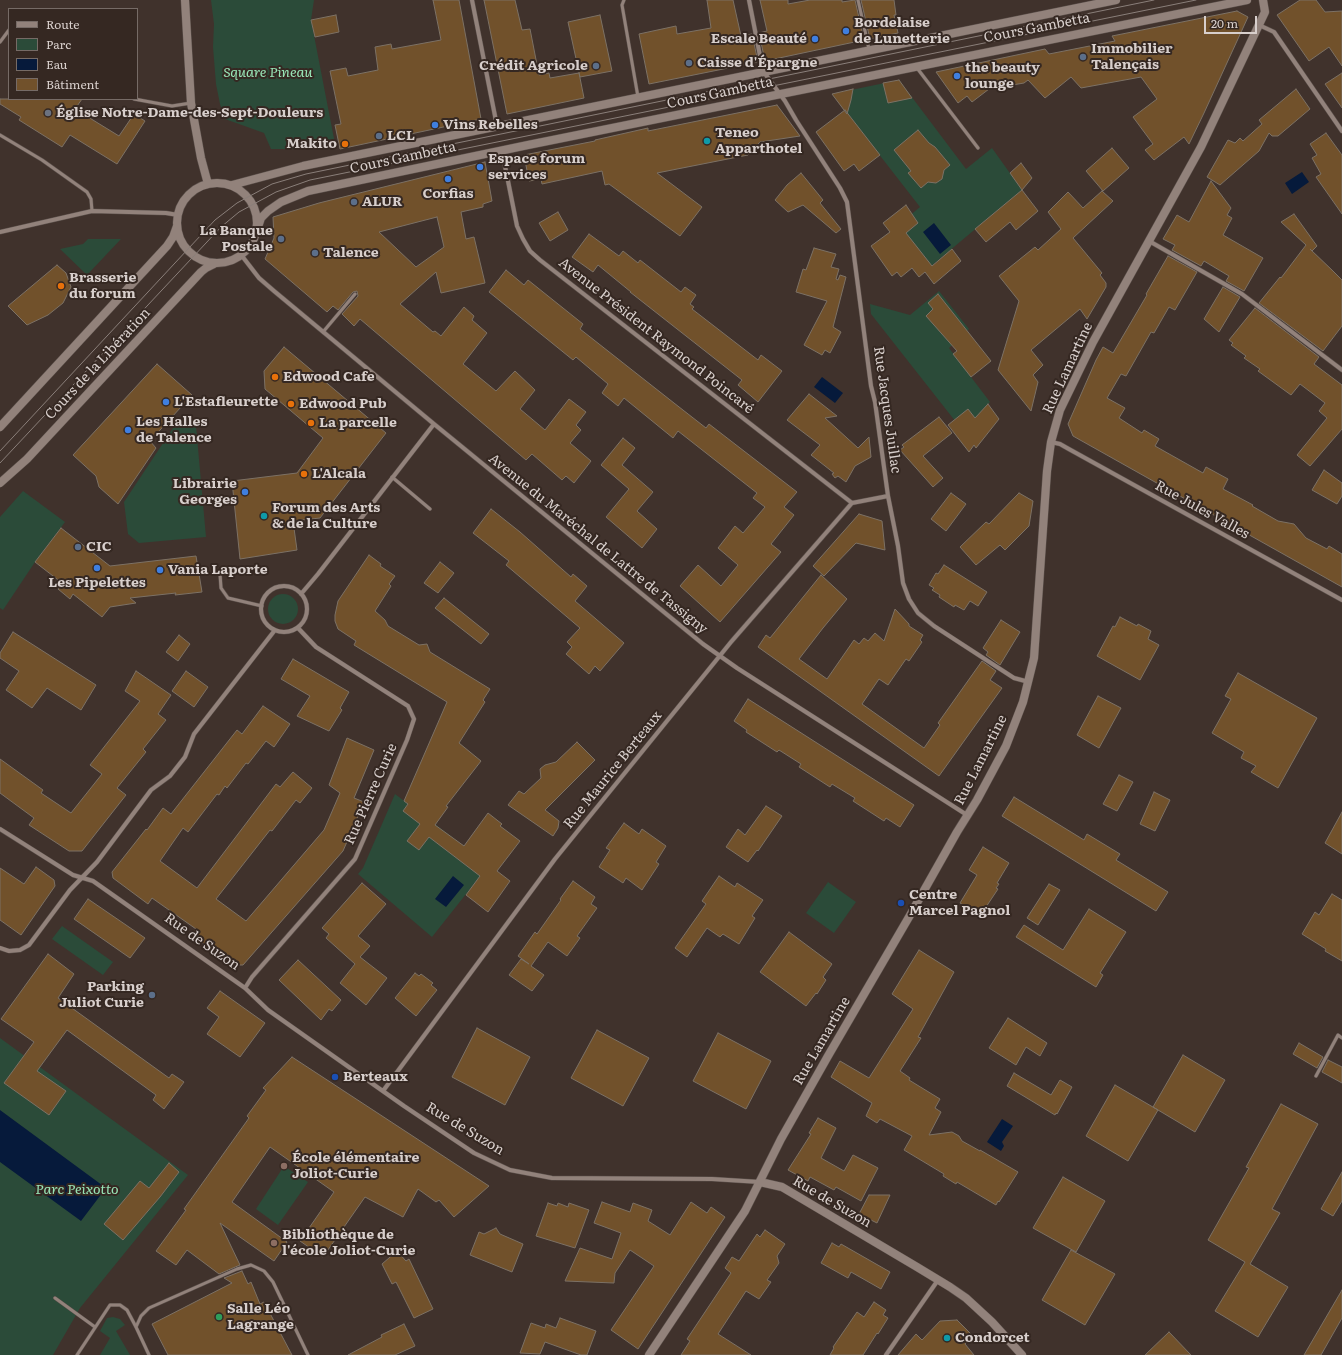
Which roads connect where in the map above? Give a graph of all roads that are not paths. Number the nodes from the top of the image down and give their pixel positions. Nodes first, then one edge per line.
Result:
1 (185, 0) edge
2 (472, 0) edge
3 (624, 0) edge
4 (749, 0) edge
5 (858, 0) edge
6 (1116, 0) edge
7 (1247, 0) edge
8 (1263, 0) edge
9 (1260, 25) junction
10 (8, 31) edge
11 (0, 42) edge
12 (869, 50) junction
13 (916, 66) junction
14 (763, 71) junction
15 (780, 94) junction
16 (638, 97) junction
17 (138, 100) edge
18 (191, 103) junction
19 (497, 126) junction
20 (1342, 131) edge
21 (0, 135) edge
22 (978, 148) dead end
23 (502, 151) junction
24 (208, 184) junction
25 (232, 185) junction
26 (92, 211) junction
27 (178, 215) junction
28 (177, 226) junction
29 (258, 227) junction
30 (0, 232) edge
31 (1149, 241) junction
32 (242, 256) junction
33 (214, 264) junction
34 (355, 294) dead end
35 (323, 332) junction
36 (1342, 370) edge
37 (434, 424) junction
38 (0, 427) edge
39 (1051, 442) junction
40 (392, 478) junction
41 (0, 483) edge
42 (888, 496) junction
43 (852, 503) junction
44 (430, 509) dead end
45 (220, 574) dead end
46 (301, 594) junction
47 (1342, 600) edge
48 (262, 606) junction
49 (298, 628) junction
50 (275, 630) junction
51 (720, 656) junction
52 (1029, 682) junction
53 (967, 815) junction
54 (0, 829) edge
55 (82, 877) junction
56 (0, 948) edge
57 (245, 988) junction
58 (1342, 1038) edge
59 (1316, 1076) dead end
60 (383, 1091) junction
61 (760, 1182) junction
62 (938, 1280) junction
63 (55, 1298) dead end
64 (95, 1327) junction
65 (136, 1327) junction
66 (77, 1355) edge
67 (149, 1355) edge
68 (308, 1355) edge
69 (649, 1355) edge
70 (886, 1355) edge
71 (1022, 1355) edge

1 - 18 main road
2 - 19 street
3 - 16 lane
4 - 14 street
5 - 12 lane
6 - 12 main road, Cours Gambetta
7 - 13 main road, Cours Gambetta
8 - 9 main road, Rue Lamartine
9 - 20 street
9 - 31 main road, Rue Lamartine
10 - 11 lane
12 - 14 main road, Cours Gambetta
13 - 15 main road, Cours Gambetta
13 - 22 lane
14 - 15 street, Rue Jacques Juillac
14 - 16 main road, Cours Gambetta
15 - 23 main road, Cours Gambetta
15 - 42 street, Rue Jacques Juillac
16 - 19 main road, Cours Gambetta
17 - 18 lane
18 - 24 main road
19 - 25 main road, Cours Gambetta
21 - 26 lane
23 - 29 main road, Cours Gambetta
23 - 43 street, Avenue Président Raymond Poincaré
24 - 25 main road
24 - 27 main road
25 - 29 main road
26 - 27 street
26 - 30 street
27 - 28 main road
28 - 33 main road
28 - 38 main road, Cours de la Libération
29 - 32 main road
31 - 36 street
31 - 39 main road, Rue Lamartine
32 - 33 main road
32 - 35 street, Avenue du Maréchal de Lattre de Tassigny
33 - 41 main road, Cours de la Libération
34 - 35 lane
35 - 37 street, Avenue du Maréchal de Lattre de Tassigny
37 - 40 street
37 - 51 street, Avenue du Maréchal de Lattre de Tassigny
39 - 47 street, Rue Jules Valles
39 - 52 main road, Rue Lamartine
40 - 44 lane
40 - 46 street
42 - 43 street
42 - 52 street, Rue Jacques Juillac
43 - 51 street, Rue Maurice Berteaux
45 - 48 lane
46 - 48 street
46 - 49 street
48 - 50 street
49 - 50 street
49 - 57 street, Rue Pierre Curie
50 - 55 street
51 - 53 street, Avenue du Maréchal de Lattre de Tassigny
51 - 60 street, Rue Maurice Berteaux
52 - 53 main road, Rue Lamartine
53 - 61 main road, Rue Lamartine
54 - 55 street, Rue de Suzon
55 - 56 street
55 - 57 street, Rue de Suzon
57 - 60 street, Rue de Suzon
58 - 59 lane
60 - 61 street, Rue de Suzon
61 - 62 main road, Rue de Suzon
61 - 69 main road, Rue Lamartine
62 - 70 street
62 - 71 main road, Rue de Suzon
63 - 64 lane
64 - 65 lane
64 - 66 lane
65 - 67 lane
65 - 68 lane

